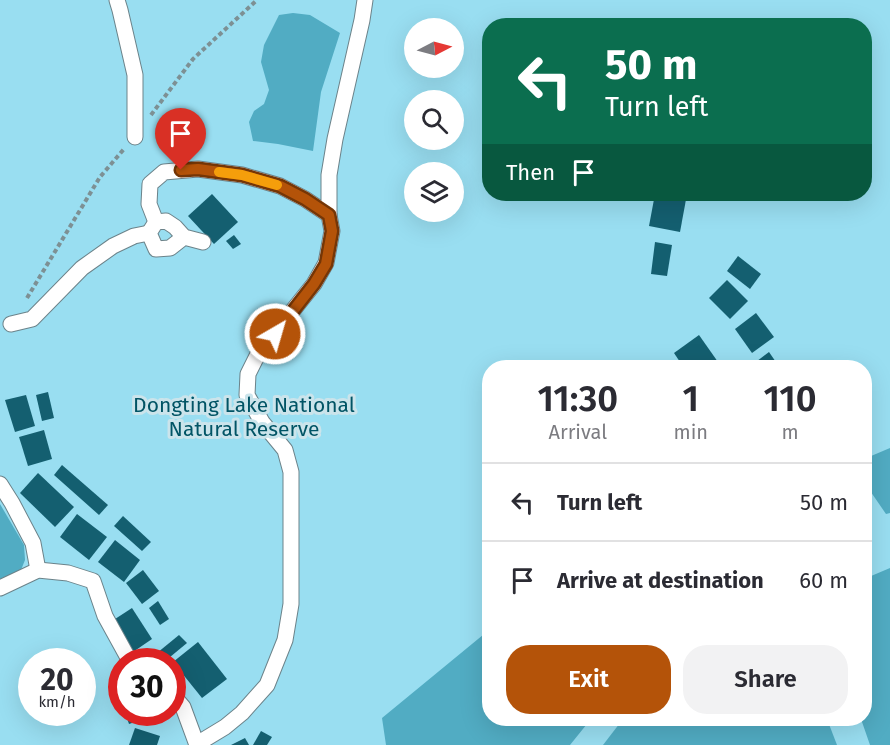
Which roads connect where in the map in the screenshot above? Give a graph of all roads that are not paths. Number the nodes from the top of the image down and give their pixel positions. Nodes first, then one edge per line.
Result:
1 (117, 0) edge
2 (365, 0) edge
3 (135, 137) road end
4 (329, 215) junction
5 (152, 228) junction
6 (184, 237) junction
7 (203, 242) dead end
8 (11, 324) road end
9 (0, 484) edge
10 (38, 570) junction
11 (0, 588) edge
12 (123, 648) edge
13 (186, 715) edge
14 (197, 745) edge

1 - 3 street
2 - 4 street
4 - 5 street
4 - 14 street
5 - 6 street
5 - 6 street
5 - 8 street
6 - 7 street
9 - 10 street
10 - 11 street
10 - 12 street
13 - 14 street

